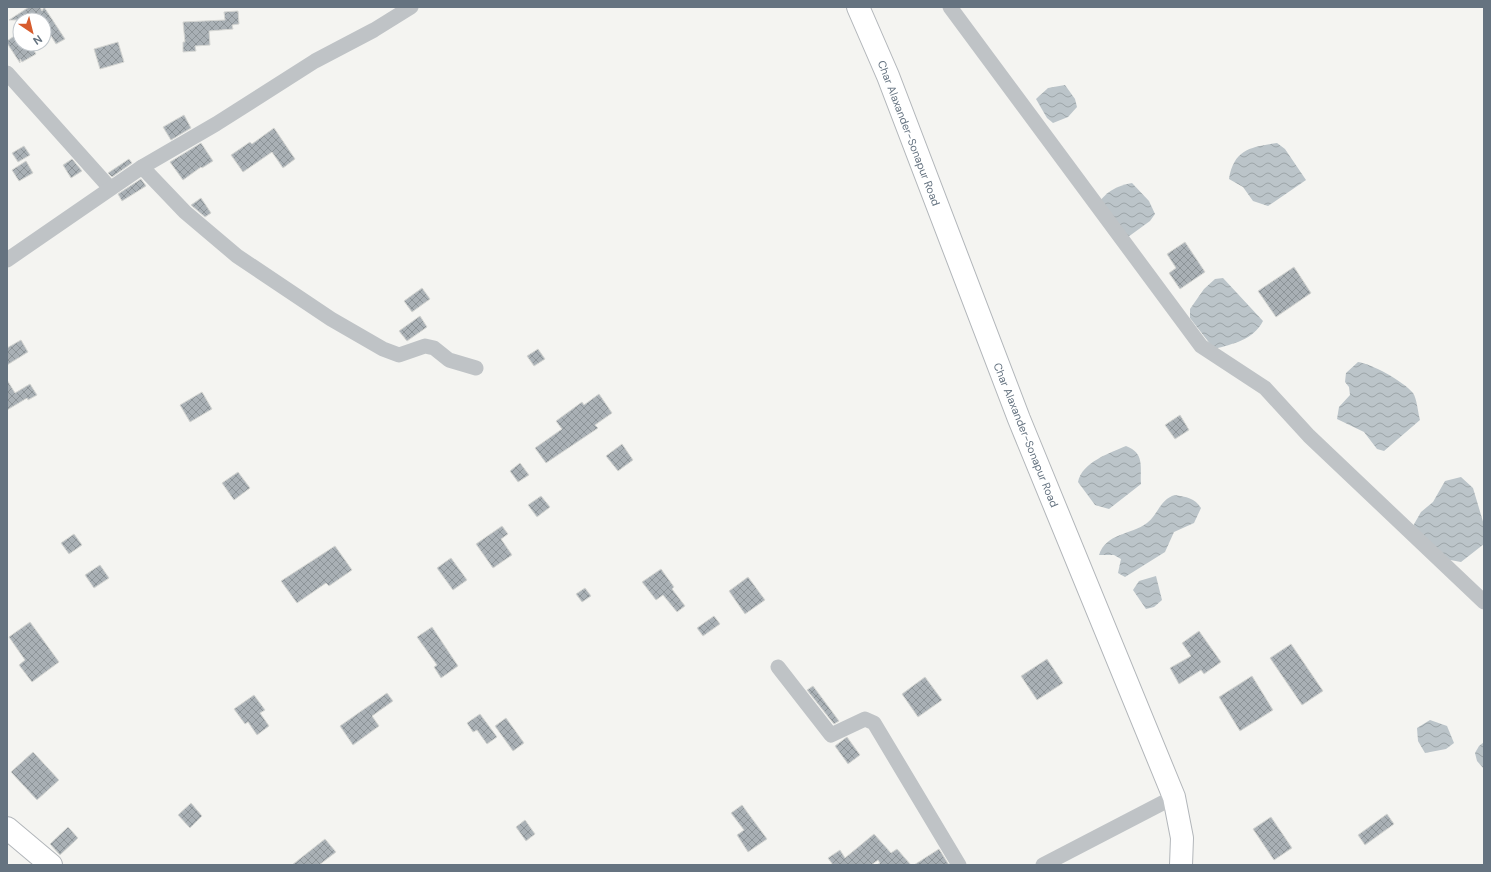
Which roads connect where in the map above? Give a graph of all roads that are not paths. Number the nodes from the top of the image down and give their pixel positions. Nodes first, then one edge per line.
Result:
1 (411, 7) edge
2 (858, 7) edge
3 (950, 7) edge
4 (7, 73) edge
5 (142, 166) junction
6 (110, 188) junction
7 (7, 260) edge
8 (476, 368) dead end
9 (1484, 602) edge
10 (778, 667) dead end
11 (1174, 797) junction
12 (7, 828) edge
13 (51, 865) edge
14 (959, 865) edge
15 (1043, 865) edge
16 (1181, 865) edge

1 - 5 street
2 - 11 main road, Char Alaxander-Sonapur Road
3 - 9 street
4 - 6 street
5 - 6 street
5 - 8 street
6 - 7 street
10 - 14 street
11 - 15 street
11 - 16 main road, Char Alaxander-Sonapur Road
12 - 13 main road

